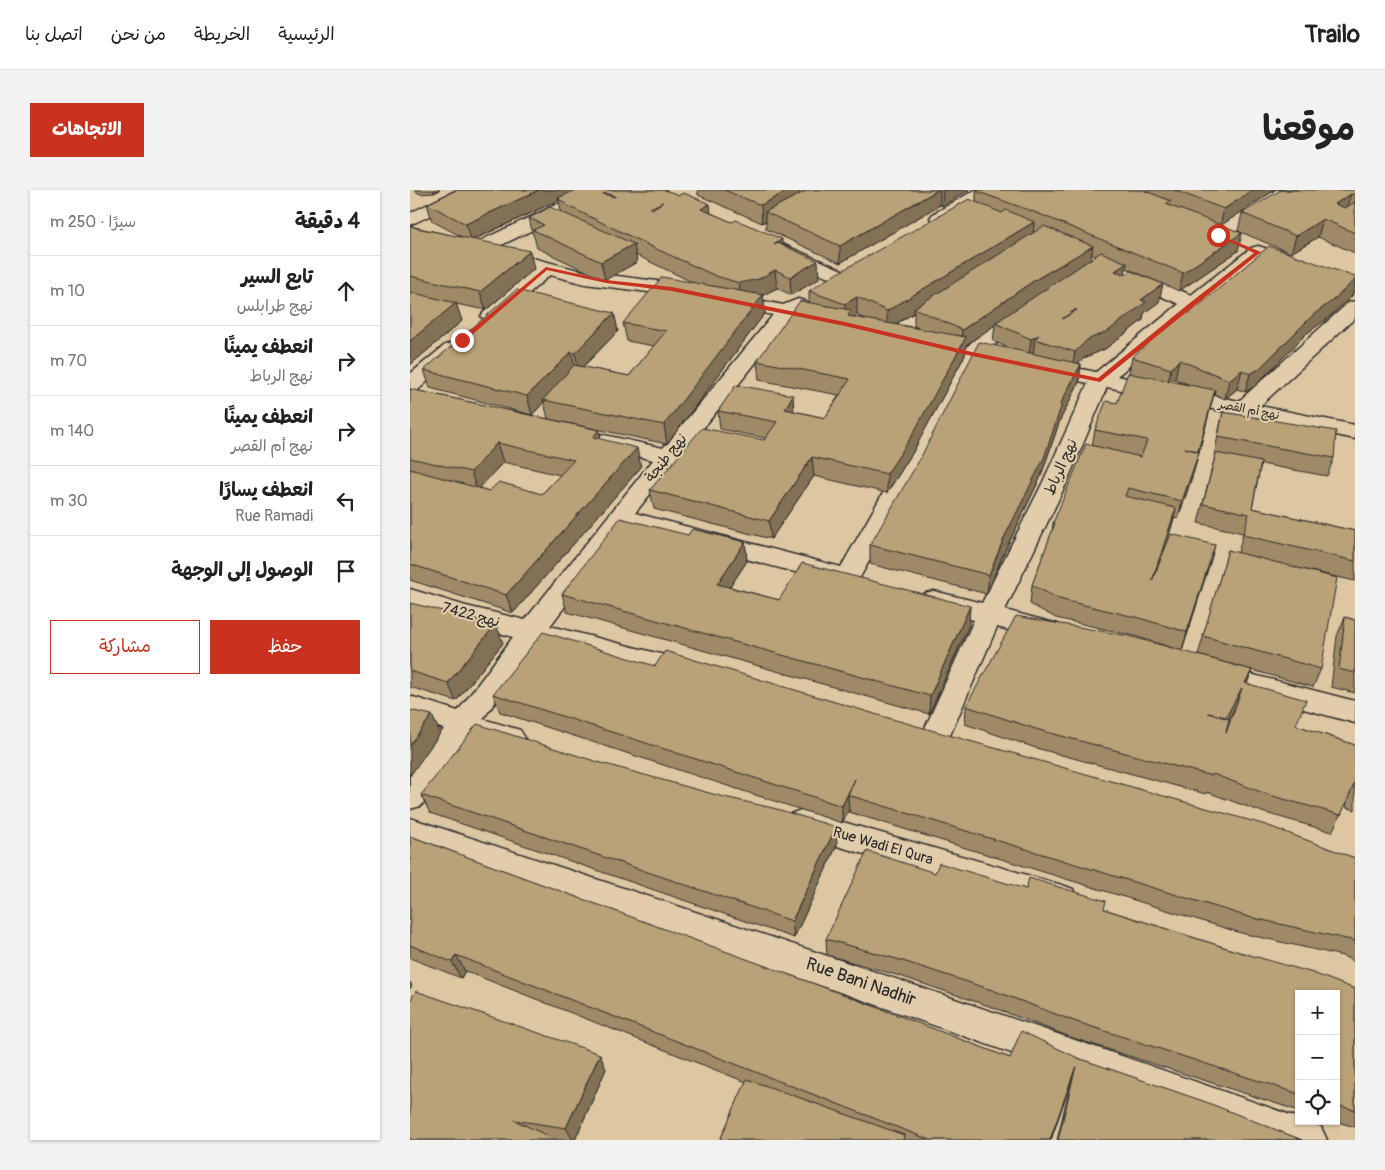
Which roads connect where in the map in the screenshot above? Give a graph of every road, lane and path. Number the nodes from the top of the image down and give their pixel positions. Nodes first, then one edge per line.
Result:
1 (471, 190) edge
2 (601, 190) edge
3 (988, 190) edge
4 (1287, 190) edge
5 (1200, 228) edge
6 (413, 229) edge
7 (919, 231) edge
8 (770, 244) edge
9 (1246, 247) junction
10 (1074, 252) edge
11 (546, 268) junction
12 (961, 288) edge
13 (1352, 296) edge
14 (1037, 303) edge
15 (1193, 303) junction
16 (786, 312) junction
17 (845, 324) edge
18 (972, 354) junction
19 (1100, 380) junction
20 (410, 385) edge
21 (1243, 409) junction
22 (1355, 432) edge
23 (581, 436) edge
24 (667, 456) junction
25 (619, 517) junction
26 (914, 595) edge
27 (410, 598) edge
28 (989, 615) junction
29 (532, 631) junction
30 (1074, 637) edge
31 (1188, 667) edge
32 (715, 678) edge
33 (410, 708) edge
34 (1355, 712) edge
35 (464, 724) junction
36 (906, 731) edge
37 (935, 739) junction
38 (541, 747) edge
39 (963, 747) edge
40 (410, 796) edge
41 (772, 814) edge
42 (410, 832) edge
43 (1088, 907) edge
44 (1308, 1140) edge

1 - 6 street
2 - 11 street
3 - 7 street
4 - 9 street, نهج الرباط
5 - 9 street
8 - 16 street, نهج طنجة
9 - 15 street, نهج الرباط
10 - 15 street
11 - 16 street
11 - 20 street
12 - 18 street, نهج أم القصر
13 - 21 street
14 - 18 street
15 - 19 street, نهج الرباط
16 - 17 street
16 - 24 street, نهج طنجة
18 - 19 street, نهج أم القصر
18 - 25 street
19 - 21 street, نهج أم القصر
19 - 28 street, نهج الرباط
21 - 22 street, نهج أم القصر
23 - 24 street
24 - 25 street, نهج طنجة
25 - 29 street, نهج طنجة
26 - 28 street
27 - 29 street, نهج 7422
28 - 30 street
28 - 37 street, نهج الرباط
29 - 32 street, نهج 7422
29 - 35 street, نهج طنجة
31 - 34 street
33 - 35 street
35 - 38 street
35 - 40 street, نهج طنجة
36 - 37 street
37 - 39 street
41 - 43 street, Rue Wadi El Qura
42 - 44 street, Rue Bani Nadhir

